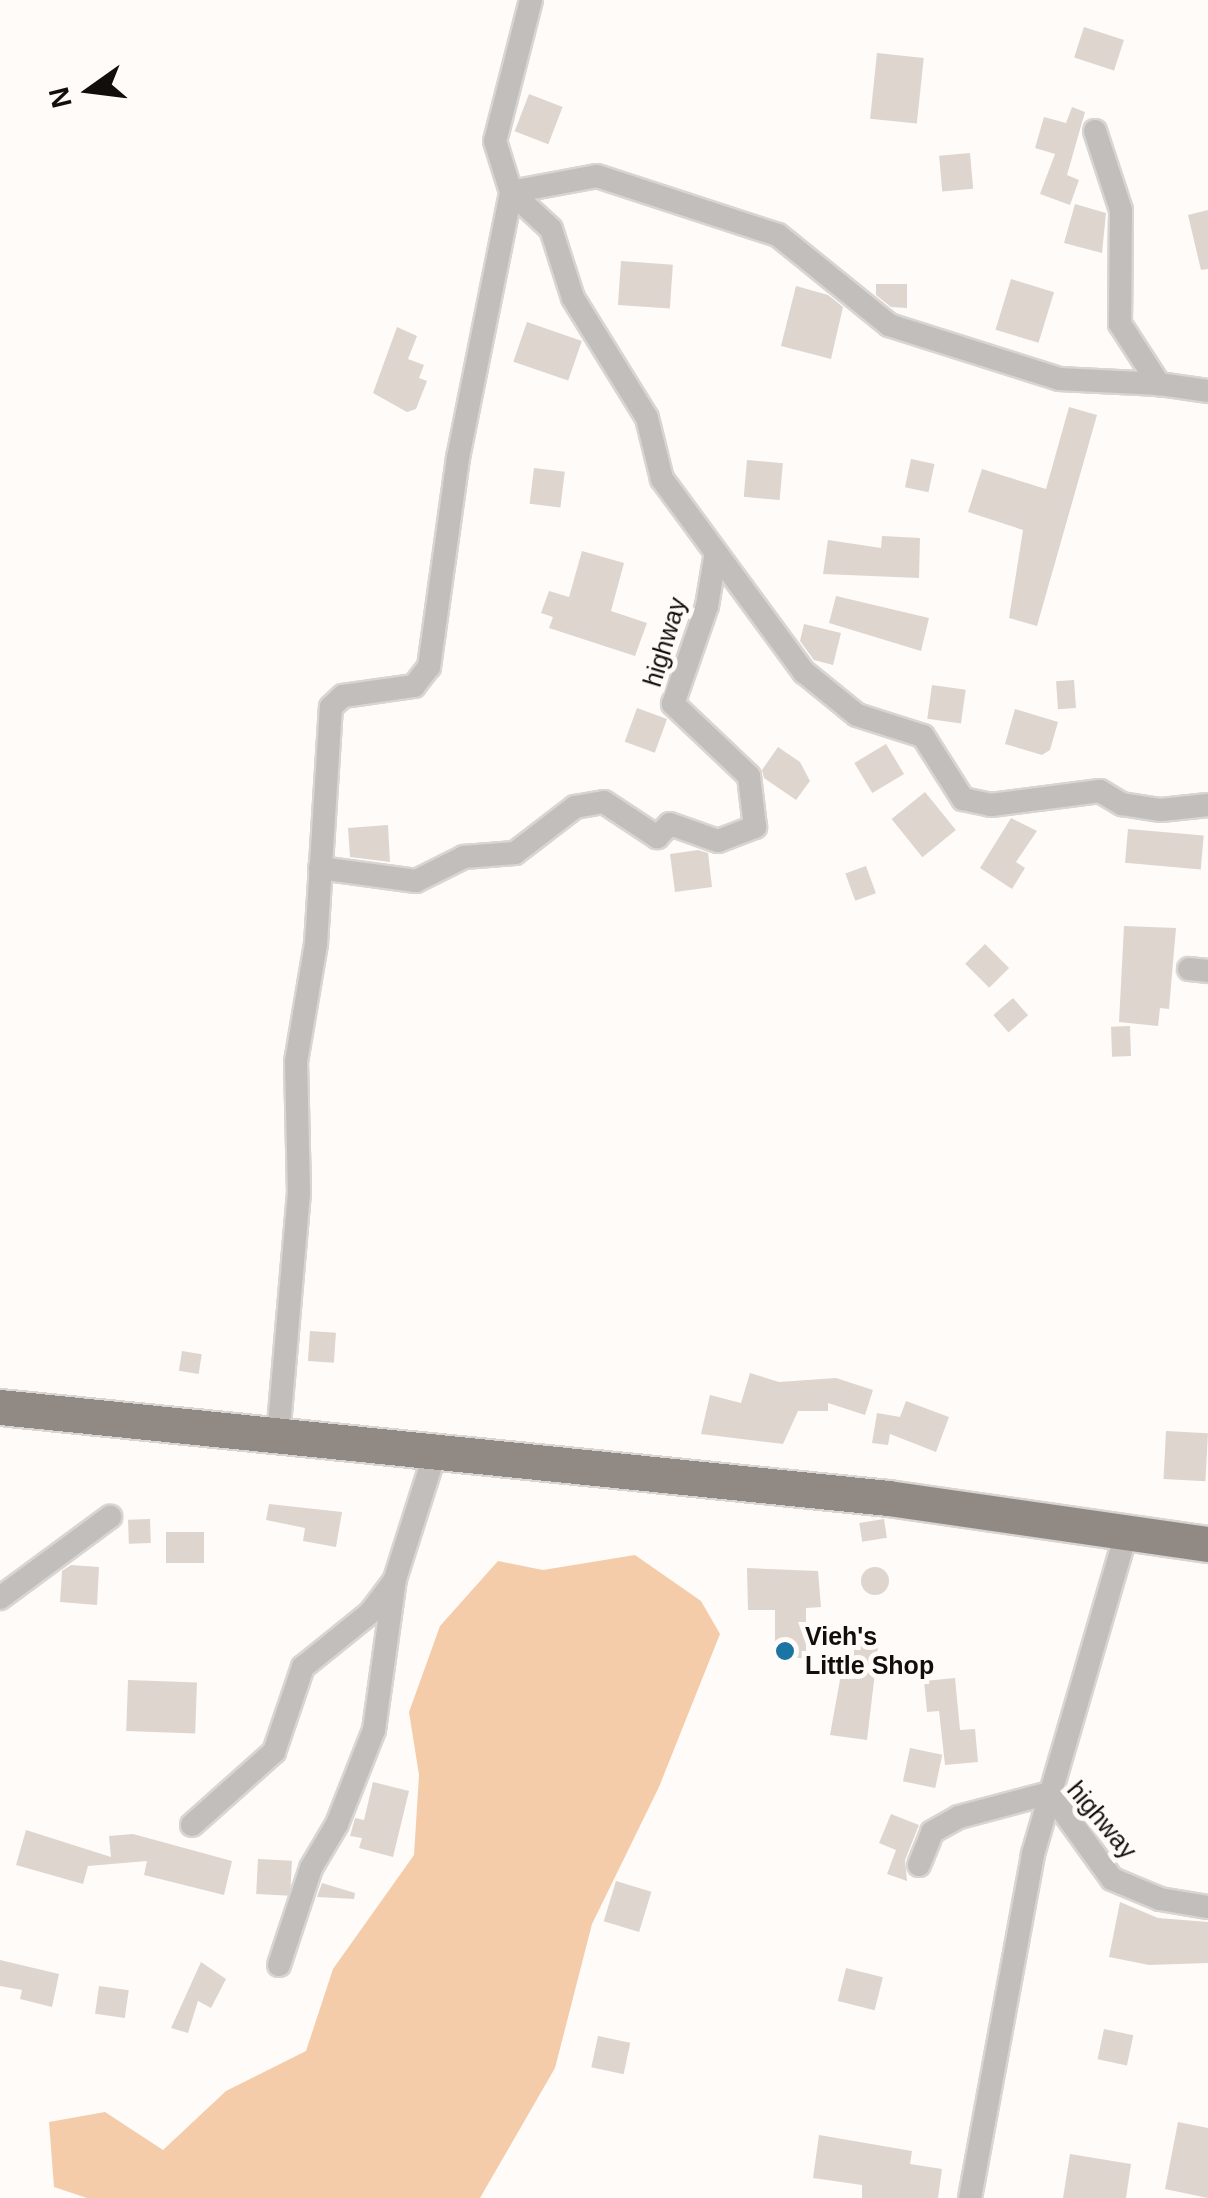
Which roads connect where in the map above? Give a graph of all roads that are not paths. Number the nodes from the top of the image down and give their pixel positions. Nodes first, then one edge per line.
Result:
1 (531, 0) edge
2 (1095, 131) dead end
3 (512, 192) junction
4 (1159, 384) junction
5 (1208, 391) edge
6 (715, 558) junction
7 (1208, 805) edge
8 (320, 868) junction
9 (0, 1407) edge
10 (278, 1437) junction
11 (436, 1450) junction
12 (110, 1517) dead end
13 (1128, 1528) junction
14 (1208, 1544) edge
15 (395, 1579) junction
16 (0, 1598) edge
17 (1050, 1794) junction
18 (192, 1825) dead end
19 (919, 1865) dead end
20 (1208, 1907) edge
21 (279, 1964) dead end
22 (970, 2198) edge

1 - 3 street
2 - 4 street
3 - 4 street
3 - 6 street
3 - 8 street
4 - 5 street
6 - 7 street
6 - 8 street, highway
8 - 10 street
9 - 10 main road
10 - 11 main road
11 - 13 main road
11 - 15 street
12 - 16 street
13 - 14 main road
13 - 17 street
15 - 18 street
15 - 21 street
17 - 19 street, highway
17 - 20 street, highway
17 - 22 street

